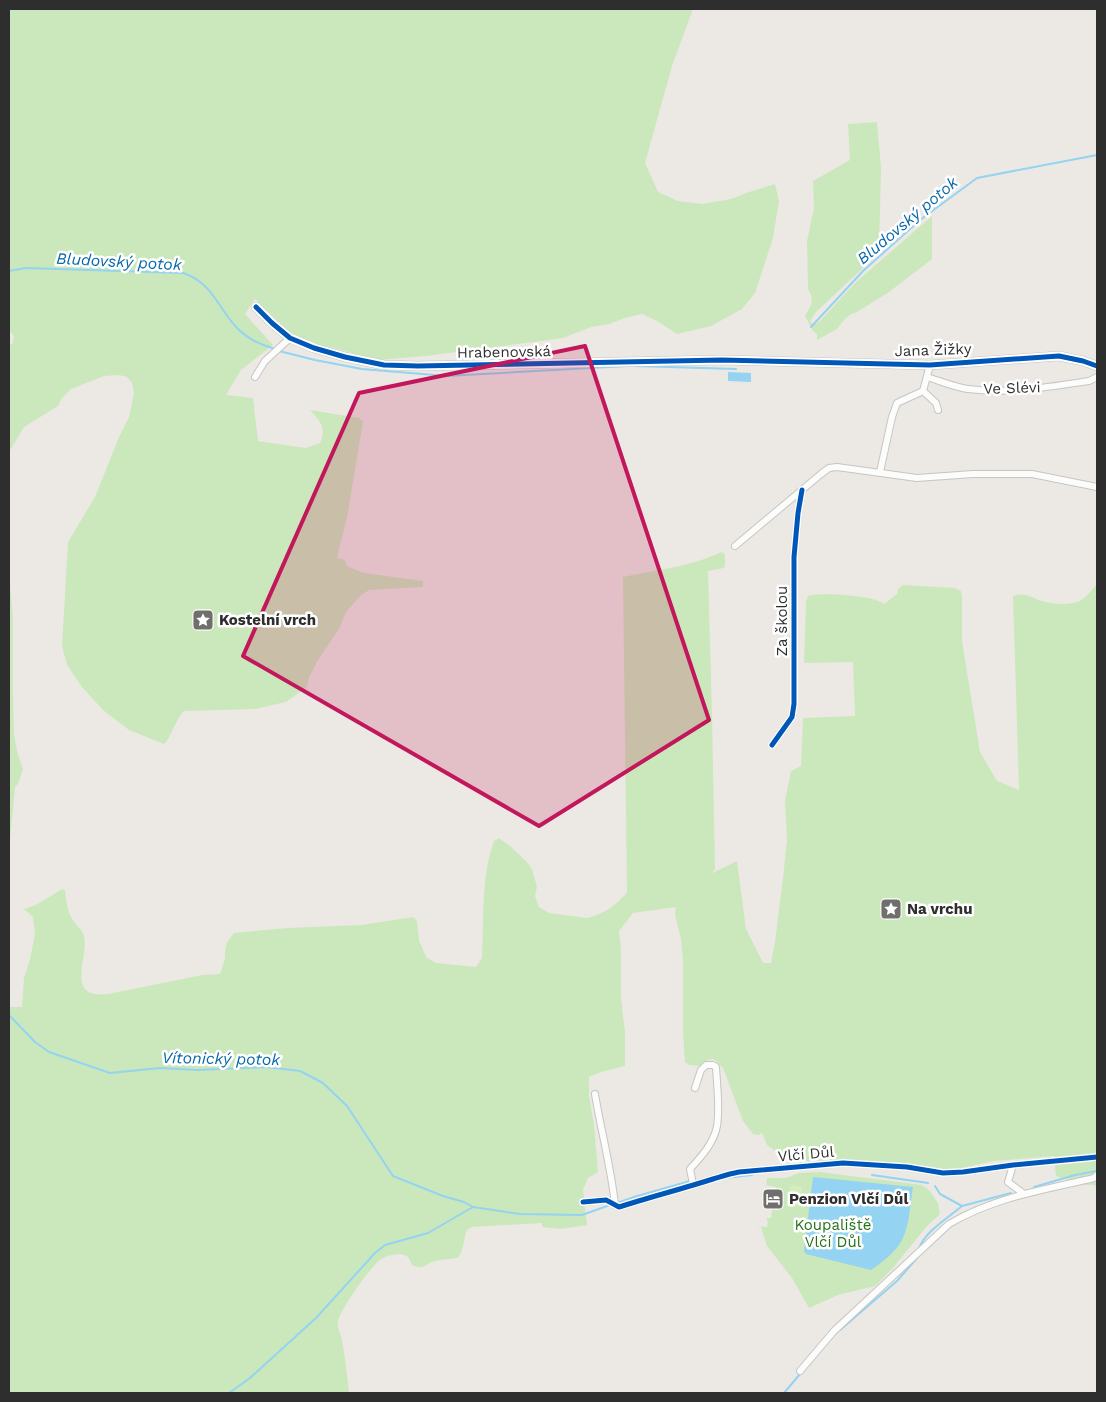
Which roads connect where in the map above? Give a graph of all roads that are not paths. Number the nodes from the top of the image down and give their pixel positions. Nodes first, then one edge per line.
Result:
1 (256, 307) dead end
2 (290, 338) junction
3 (768, 362) joint
4 (930, 364) junction
5 (1097, 366) edge
6 (255, 377) dead end
7 (927, 377) junction
8 (1097, 377) edge
9 (922, 391) junction
10 (938, 410) dead end
11 (880, 472) junction
12 (1097, 487) edge
13 (802, 490) junction
14 (734, 546) dead end
15 (772, 745) dead end
16 (695, 1088) dead end
17 (595, 1094) dead end
18 (1097, 1157) edge
19 (1013, 1165) junction
20 (1097, 1175) edge
21 (693, 1184) junction
22 (1024, 1194) junction
23 (583, 1202) dead end
24 (615, 1205) junction
25 (800, 1371) dead end

1 - 2 street, Hrabenovská
2 - 3 street, Hrabenovská
2 - 6 street
3 - 4 street, Jana Žižky
4 - 5 street, Jana Žižky
4 - 7 street, Jana Žižky
7 - 8 street, Ve Slévi
7 - 9 street, Jana Žižky
9 - 10 street
9 - 11 street
11 - 12 street
11 - 13 street
13 - 14 street
13 - 15 street, Za školou
16 - 21 street
17 - 24 street
18 - 19 street, Vlčí Důl
19 - 21 street, Vlčí Důl
19 - 22 street
20 - 22 street
21 - 24 street, Vlčí Důl
22 - 25 street
23 - 24 street, Vlčí Důl

